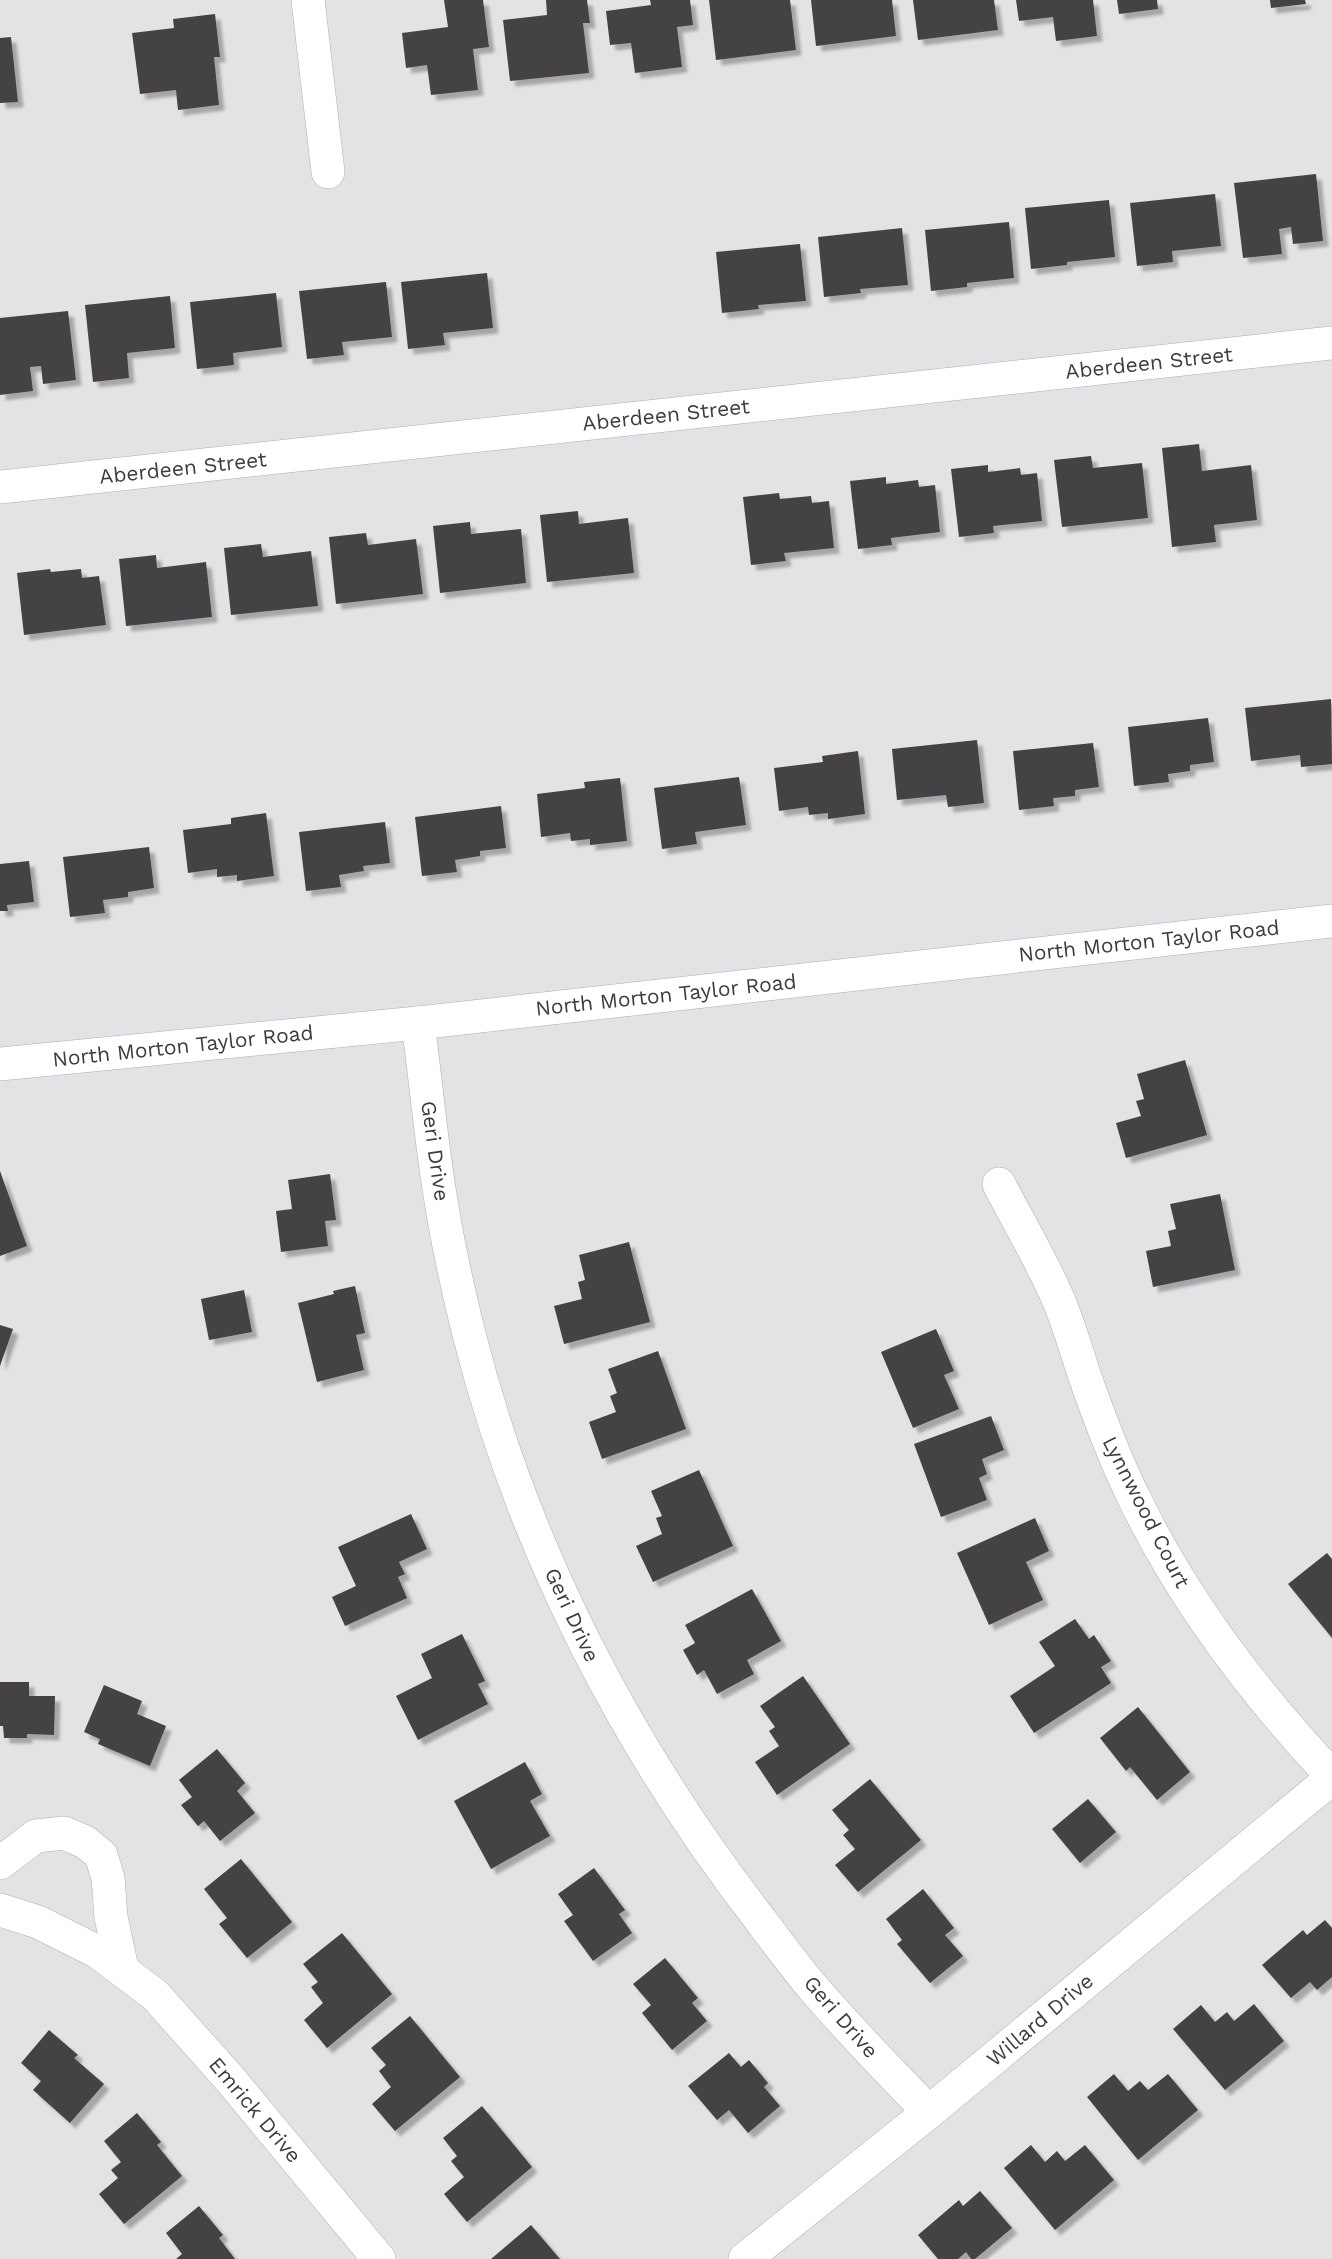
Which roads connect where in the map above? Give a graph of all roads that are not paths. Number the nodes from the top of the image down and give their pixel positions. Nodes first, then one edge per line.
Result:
1 (308, 0) edge
2 (328, 172) dead end
3 (1332, 343) edge
4 (0, 487) edge
5 (1332, 921) edge
6 (418, 1023) junction
7 (0, 1064) edge
8 (999, 1184) dead end
9 (1332, 1777) edge
10 (0, 1863) edge
11 (0, 1910) edge
12 (122, 1969) junction
13 (929, 2112) junction
14 (379, 2259) edge
15 (745, 2259) edge

1 - 2 street
3 - 4 street, Aberdeen Street
5 - 6 street, North Morton Taylor Road
6 - 7 street, North Morton Taylor Road
6 - 13 street, Geri Drive
8 - 9 street, Lynnwood Court
9 - 13 street, Willard Drive
10 - 12 street
11 - 12 street, Emrick Drive
12 - 14 street, Emrick Drive
13 - 15 street, Willard Drive

